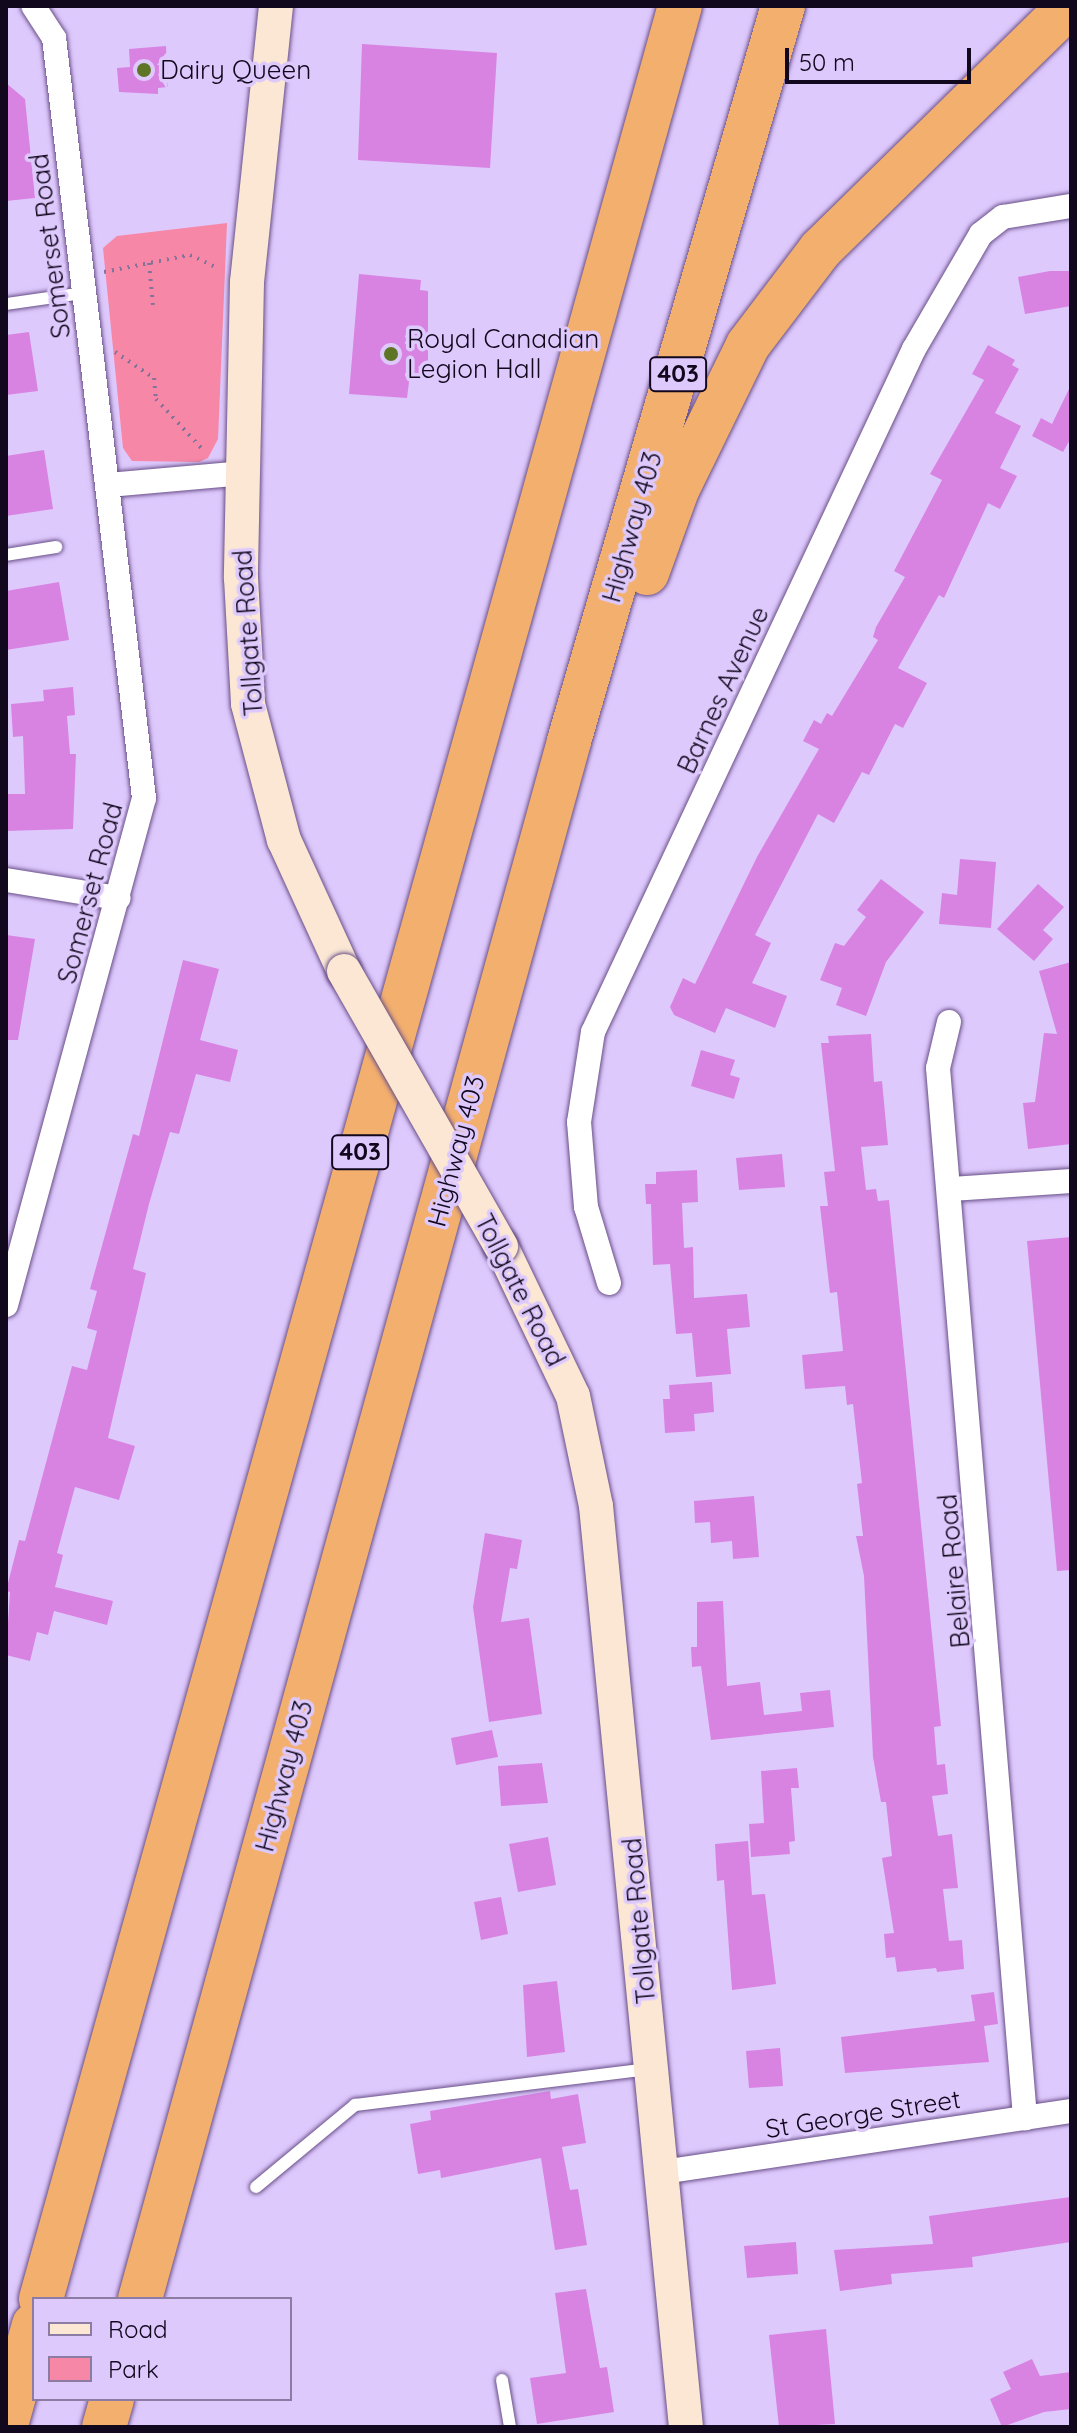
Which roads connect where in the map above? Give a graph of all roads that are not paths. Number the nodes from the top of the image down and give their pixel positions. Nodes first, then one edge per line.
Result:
1 (33, 6) edge
2 (276, 6) edge
3 (680, 6) edge
4 (783, 6) edge
5 (1069, 6) edge
6 (1071, 206) edge
7 (82, 285) junction
8 (6, 304) edge
9 (236, 474) junction
10 (109, 485) junction
11 (56, 547) dead end
12 (6, 555) edge
13 (569, 741) junction
14 (6, 880) edge
15 (119, 898) junction
16 (949, 1022) dead end
17 (1071, 1181) edge
18 (952, 1189) junction
19 (609, 1283) dead end
20 (6, 1305) edge
21 (653, 2069) junction
22 (1071, 2111) edge
23 (1025, 2118) junction
24 (662, 2172) junction
25 (256, 2187) dead end
26 (42, 2297) edge
27 (141, 2297) edge
28 (32, 2332) edge
29 (502, 2380) dead end
30 (111, 2401) edge
31 (6, 2425) edge
32 (104, 2427) edge
33 (510, 2427) edge
34 (686, 2427) edge

1 - 7 street, Somerset Road
2 - 9 main road, Tollgate Road
3 - 26 highway, 403
4 - 13 highway, Highway 403 / 403
5 - 13 highway
6 - 19 street, Barnes Avenue
7 - 8 lane
7 - 10 street, Somerset Road
9 - 10 street
9 - 21 main road, Tollgate Road, bridge
10 - 15 street, Somerset Road
11 - 12 lane
13 - 27 highway, Highway 403 / 403
14 - 15 street
15 - 20 street, Somerset Road
16 - 18 street, Belaire Road
17 - 18 street
18 - 23 street, Belaire Road
21 - 24 main road, Tollgate Road
21 - 25 lane
22 - 23 street, St George Street
23 - 24 street, St George Street
24 - 34 main road, Tollgate Road
28 - 31 highway
29 - 33 lane
30 - 32 highway

